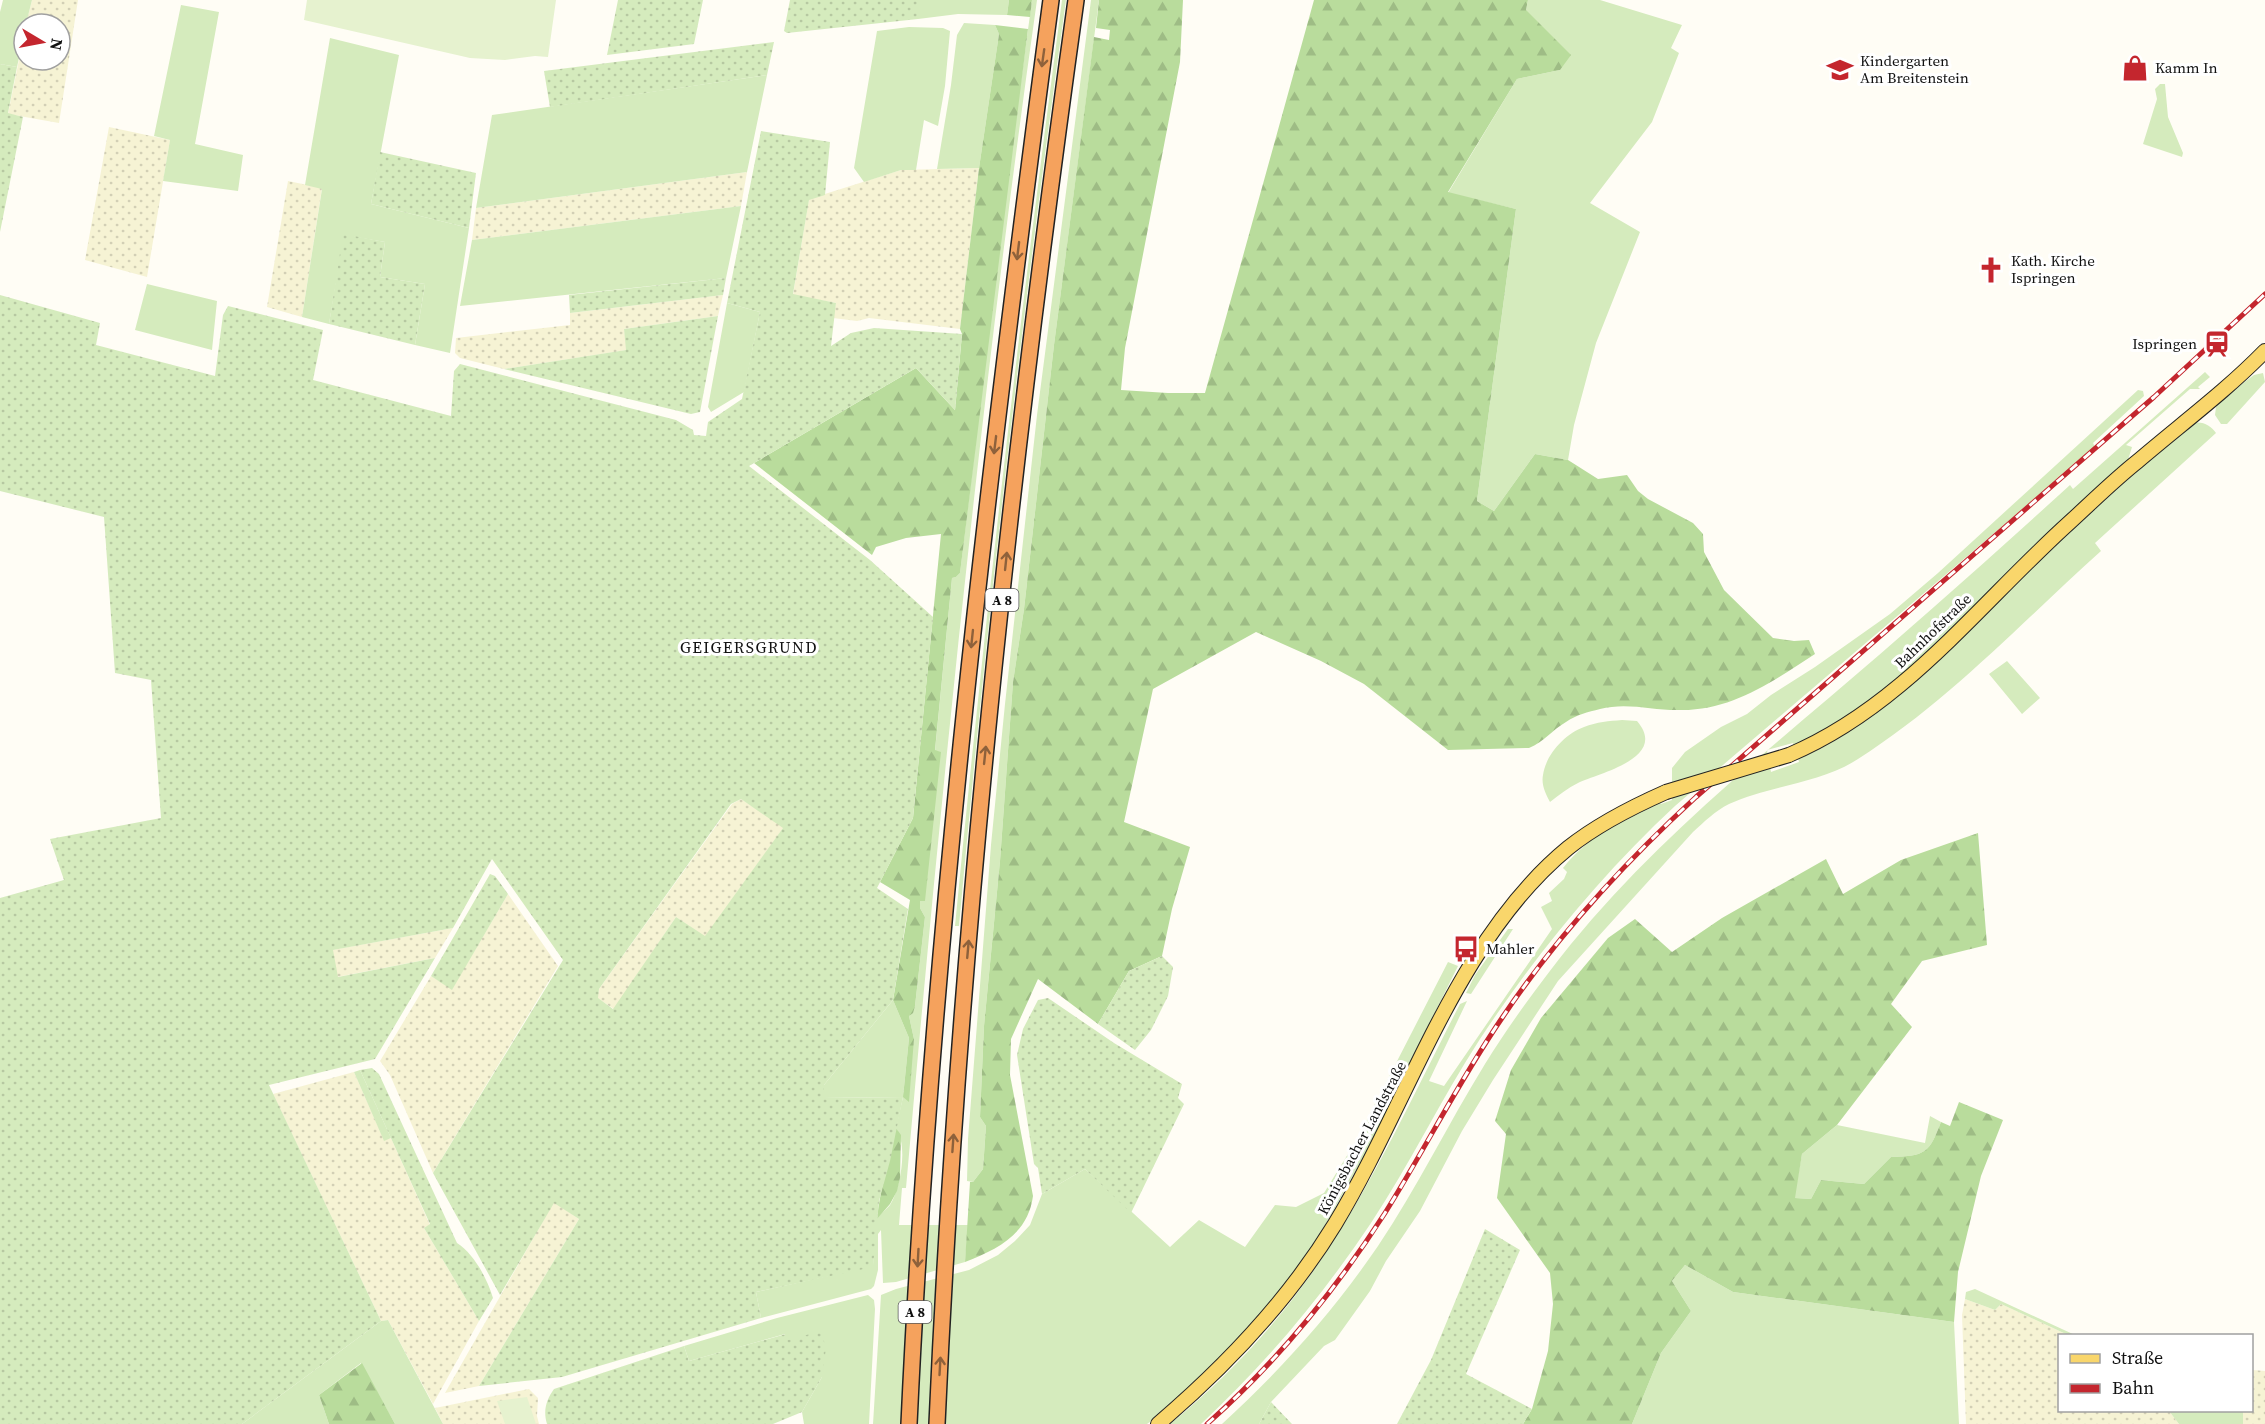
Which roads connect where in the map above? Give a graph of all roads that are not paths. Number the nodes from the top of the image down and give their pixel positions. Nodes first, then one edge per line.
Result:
1 (1051, 0) edge
2 (1076, 0) edge
3 (2265, 351) edge
4 (1569, 848) joint
5 (909, 1424) edge
6 (937, 1424) edge
7 (1158, 1424) edge

1 -> 5 highway, A 8
6 -> 2 highway, A 8
3 - 4 main road, Bahnhofstraße, bridge
4 - 7 main road, Königsbacher Landstraße

